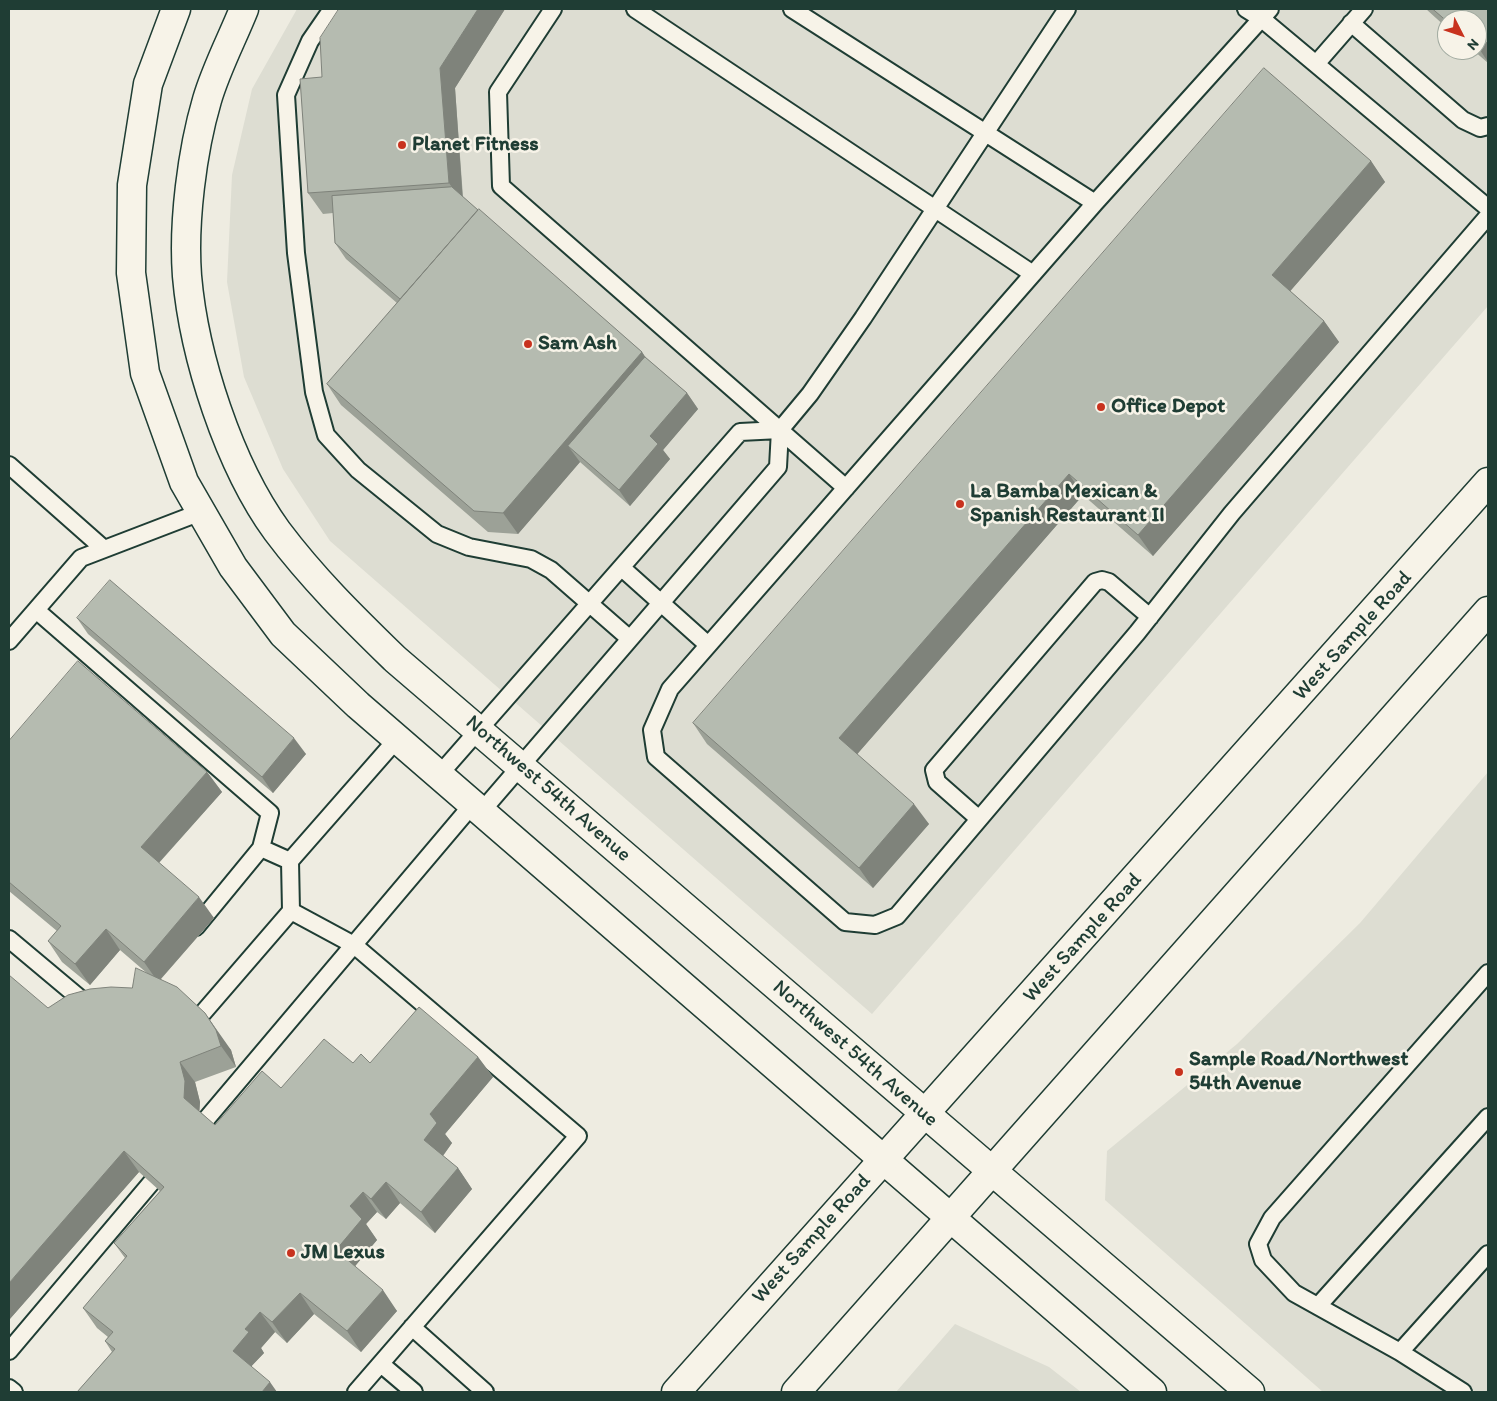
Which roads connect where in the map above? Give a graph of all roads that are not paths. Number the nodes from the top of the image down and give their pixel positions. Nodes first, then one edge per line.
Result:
1 (176, 9) edge
2 (244, 9) edge
3 (332, 9) edge
4 (553, 9) edge
5 (635, 9) edge
6 (792, 9) edge
7 (1067, 9) edge
8 (1246, 9) edge
9 (1364, 9) edge
10 (1266, 14) edge
11 (1351, 23) junction
12 (1316, 64) junction
13 (1488, 126) edge
14 (985, 132) junction
15 (1095, 203) junction
16 (1488, 208) edge
17 (936, 209) junction
18 (1488, 216) edge
19 (1033, 274) junction
20 (780, 430) junction
21 (9, 466) edge
22 (1488, 482) edge
23 (846, 488) junction
24 (201, 512) junction
25 (104, 549) junction
26 (622, 568) junction
27 (661, 602) junction
28 (590, 604) junction
29 (36, 610) junction
30 (1150, 617) junction
31 (1484, 624) edge
32 (630, 639) junction
33 (9, 641) edge
34 (708, 645) junction
35 (479, 729) junction
36 (397, 739) junction
37 (521, 765) junction
38 (439, 775) junction
39 (477, 809) junction
40 (979, 819) junction
41 (261, 848) junction
42 (290, 860) junction
43 (291, 912) junction
44 (188, 937) edge
45 (9, 939) edge
46 (354, 945) junction
47 (1488, 973) edge
48 (109, 996) edge
49 (202, 1014) edge
50 (924, 1115) junction
51 (1488, 1117) edge
52 (203, 1123) edge
53 (883, 1161) junction
54 (993, 1172) junction
55 (151, 1183) edge
56 (952, 1218) junction
57 (1488, 1254) edge
58 (1318, 1306) junction
59 (412, 1327) junction
60 (9, 1351) edge
61 (1400, 1352) junction
62 (381, 1364) junction
63 (9, 1388) edge
64 (14, 1392) edge
65 (356, 1392) edge
66 (414, 1392) edge
67 (485, 1392) edge
68 (676, 1392) edge
69 (796, 1392) edge
70 (1152, 1392) edge
71 (1250, 1392) edge
72 (1463, 1392) edge

1 - 24 street
2 - 35 street, Northwest 54th Avenue
3 - 28 lane
4 - 20 lane
5 - 17 lane
6 - 14 lane
7 - 14 lane
8 - 10 lane
9 - 11 lane
10 - 12 lane
10 - 15 lane
11 - 12 lane
11 - 13 lane
12 - 16 lane
14 - 15 lane
14 - 17 lane
15 - 19 lane
17 - 19 lane
17 - 20 lane
18 - 30 lane
19 - 23 lane
20 - 23 lane
20 - 26 lane
20 - 27 lane
21 - 25 lane
22 - 50 street, West Sample Road
23 - 34 lane
24 - 25 lane
24 - 36 street
25 - 29 lane
26 - 27 lane
26 - 28 lane
27 - 32 lane
27 - 34 lane
28 - 32 lane
28 - 35 lane
29 - 33 lane
29 - 41 lane
30 - 40 lane
30 - 40 lane
31 - 54 street
32 - 37 lane
34 - 40 lane
35 - 37 street, Northwest 54th Avenue
35 - 38 lane
36 - 38 street
36 - 42 lane
37 - 39 lane
37 - 50 street, Northwest 54th Avenue
38 - 39 street
39 - 46 lane
39 - 53 street
41 - 42 lane
41 - 44 lane
42 - 43 lane
43 - 46 lane
43 - 49 lane
45 - 48 lane
46 - 52 lane
46 - 59 lane
47 - 58 lane
50 - 53 street, West Sample Road
50 - 54 street, Northwest 54th Avenue
51 - 58 lane
53 - 56 street
53 - 68 street, West Sample Road
54 - 56 street
54 - 71 street, Northwest 54th Avenue
55 - 60 lane
56 - 69 street
56 - 70 street
57 - 61 lane
58 - 61 lane
59 - 62 lane
59 - 67 lane
61 - 72 lane
62 - 65 lane
62 - 66 lane
63 - 64 lane

